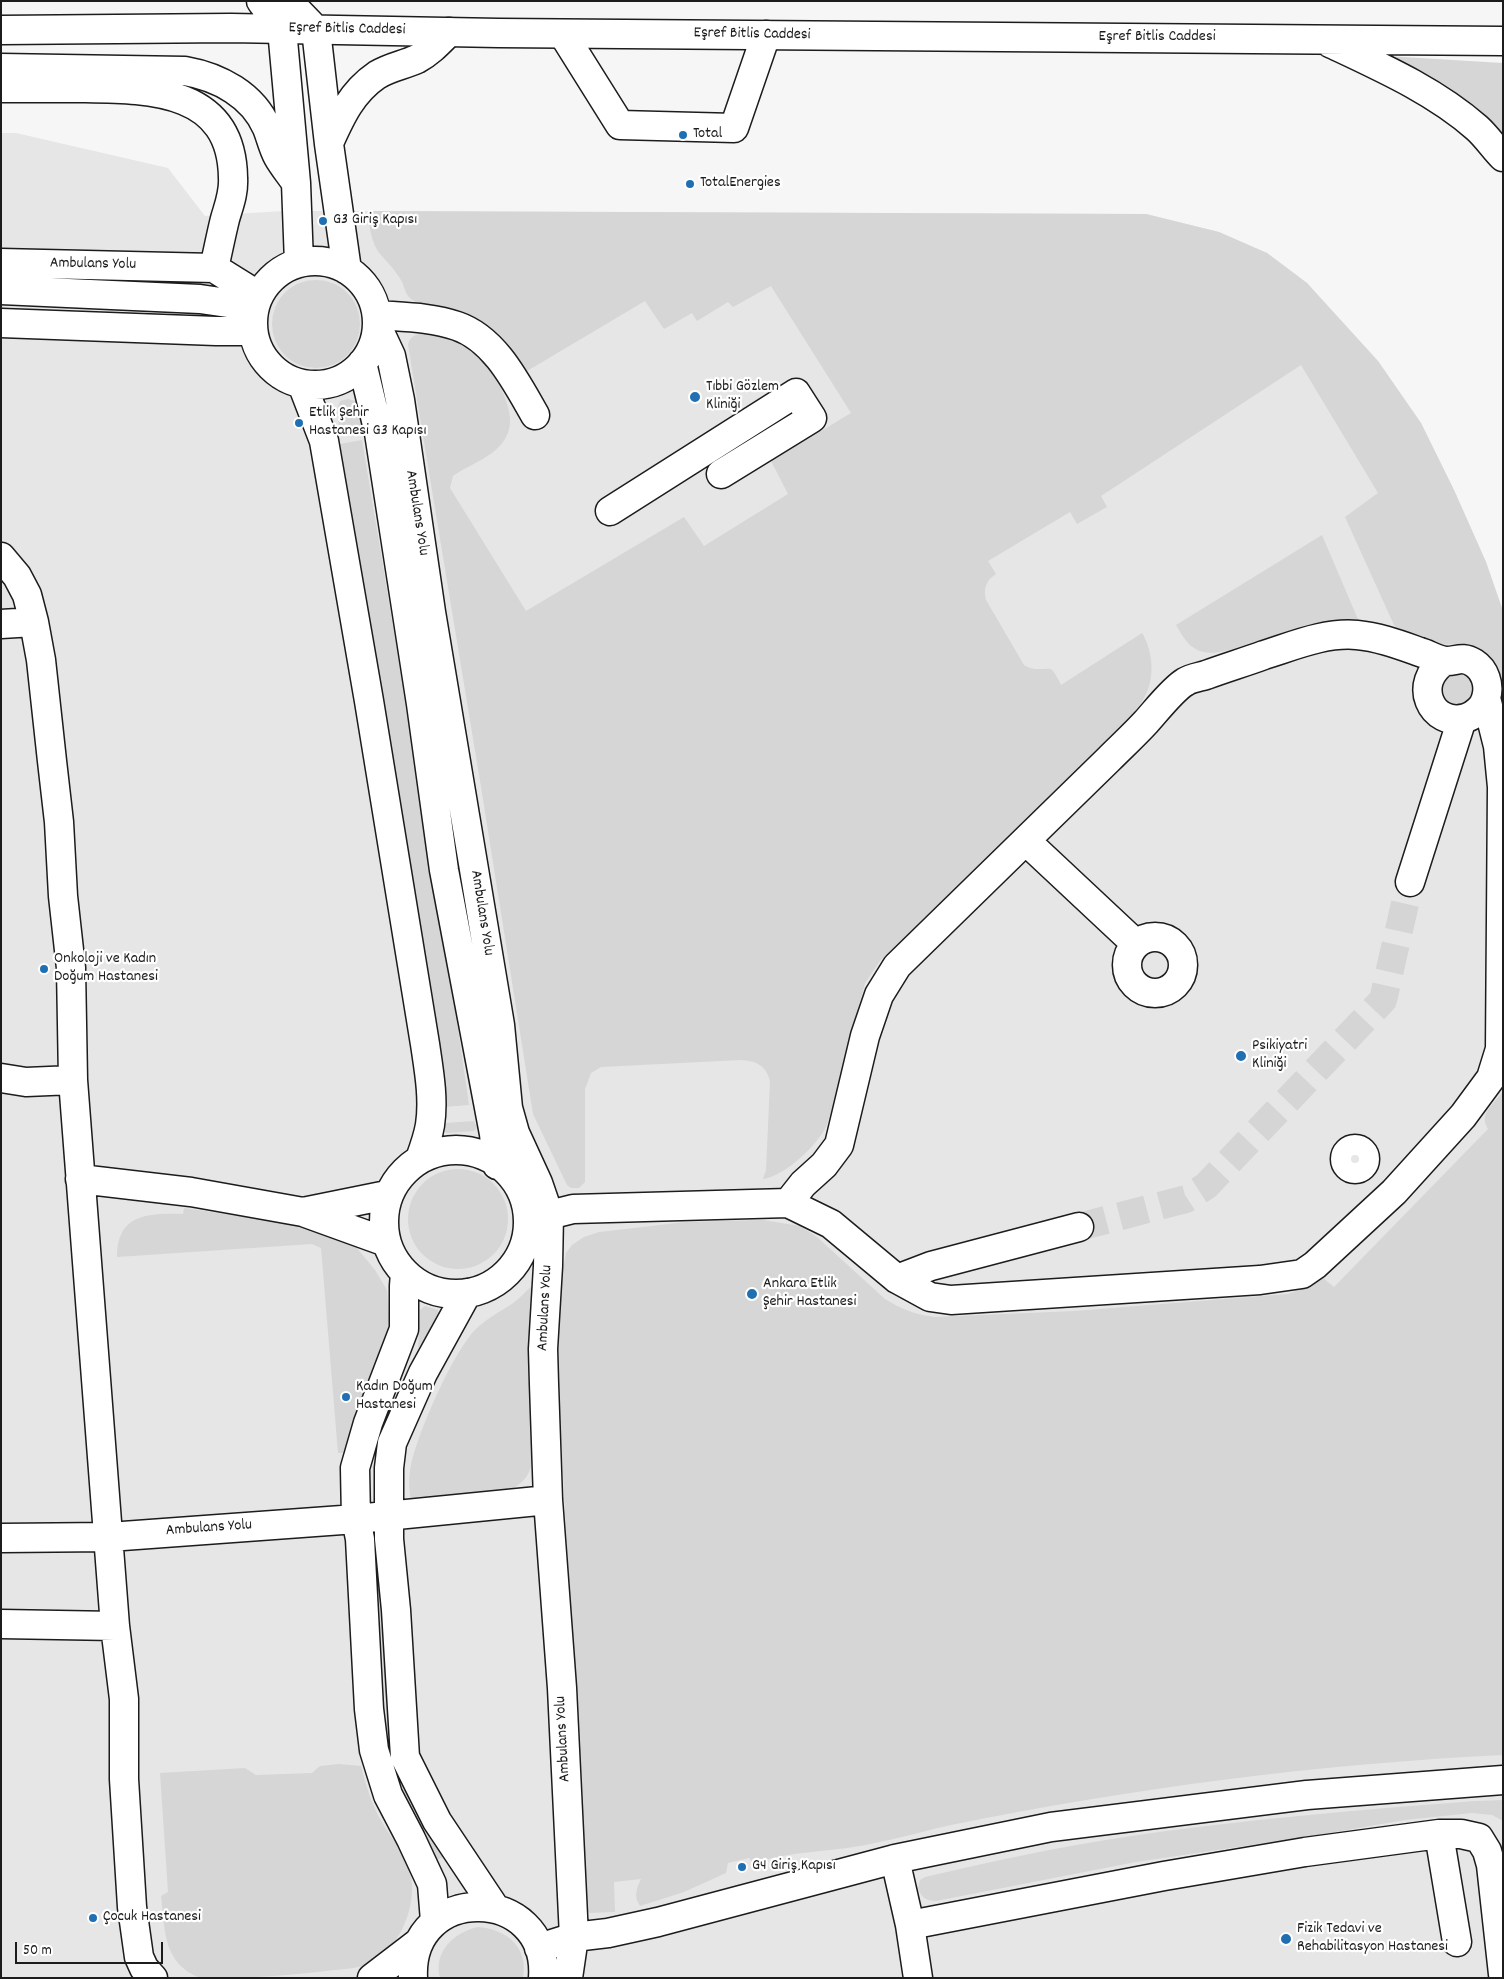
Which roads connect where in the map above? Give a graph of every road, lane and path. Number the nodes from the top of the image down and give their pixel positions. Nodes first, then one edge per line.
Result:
1 (260, 1) edge
2 (288, 1) edge
3 (1, 30) edge
4 (282, 30) junction
5 (316, 30) junction
6 (450, 32) junction
7 (563, 34) junction
8 (766, 35) junction
9 (1322, 40) junction
10 (1503, 41) edge
11 (1, 68) edge
12 (1, 88) edge
13 (329, 144) junction
14 (1503, 157) edge
15 (296, 183) junction
16 (1, 263) edge
17 (299, 263) junction
18 (214, 268) junction
19 (348, 270) junction
20 (1, 290) edge
21 (255, 312) junction
22 (377, 320) junction
23 (1, 322) edge
24 (362, 363) junction
25 (302, 384) junction
26 (535, 415) dead end
27 (721, 474) dead end
28 (610, 511) dead end
29 (1, 557) edge
30 (34, 622) junction
31 (1, 624) edge
32 (1445, 661) junction
33 (1486, 698) junction
34 (1462, 719) junction
35 (1026, 841) junction
36 (1410, 882) tunnel mouth
37 (1136, 944) dead end
38 (1, 1078) edge
39 (73, 1080) junction
40 (420, 1159) junction
41 (498, 1165) junction
42 (1363, 1165) dead end
43 (80, 1179) junction
44 (1394, 1192) junction
45 (387, 1195) junction
46 (788, 1203) junction
47 (303, 1212) junction
48 (539, 1221) junction
49 (1079, 1227) tunnel mouth
50 (386, 1242) junction
51 (405, 1273) junction
52 (897, 1280) junction
53 (467, 1293) junction
54 (548, 1500) junction
55 (388, 1516) junction
56 (356, 1519) junction
57 (109, 1537) junction
58 (1, 1538) edge
59 (1, 1624) edge
60 (115, 1626) junction
61 (1503, 1780) edge
62 (1439, 1834) junction
63 (895, 1859) junction
64 (495, 1908) junction
65 (910, 1925) junction
66 (427, 1932) junction
67 (574, 1937) junction
68 (1457, 1942) dead end
69 (539, 1948) junction
70 (1503, 1974) edge
71 (153, 1978) edge
72 (372, 1978) edge
73 (413, 1978) edge
74 (543, 1978) edge
75 (568, 1978) edge
76 (918, 1978) edge

1 - 4 main road
2 - 5 main road
3 - 4 main road, Eşref Bitlis Caddesi
4 - 5 main road, Eşref Bitlis Caddesi
4 - 15 main road
5 - 6 main road, Eşref Bitlis Caddesi
5 - 13 main road
6 - 7 main road, Eşref Bitlis Caddesi
6 - 13 main road
7 - 8 main road, Eşref Bitlis Caddesi
7 - 8 main road
8 - 9 main road, Eşref Bitlis Caddesi
9 - 10 main road, Eşref Bitlis Caddesi
9 - 14 main road
11 - 15 main road
12 - 18 main road
13 - 19 main road
15 - 17 main road
16 - 18 main road, Ambulans Yolu
17 - 19 main road
17 - 21 main road
18 - 21 main road
19 - 22 main road
20 - 21 main road
21 - 23 main road
21 - 25 main road
22 - 24 main road
22 - 26 main road
22 - 48 main road, Ambulans Yolu
24 - 25 main road
24 - 41 main road
25 - 40 main road
27 - 28 main road
29 - 30 main road
30 - 31 main road
30 - 39 main road
32 - 33 main road
32 - 34 main road
32 - 35 main road
33 - 34 main road
33 - 44 main road
34 - 36 main road
35 - 37 main road
35 - 46 main road
38 - 39 main road
39 - 43 main road
40 - 41 main road
40 - 45 main road
41 - 48 main road
42 - 44 main road
43 - 47 main road
43 - 57 main road
44 - 52 main road
45 - 47 main road
45 - 50 main road
46 - 48 main road
46 - 52 main road
47 - 50 main road
48 - 53 main road
48 - 54 main road, Ambulans Yolu
49 - 52 main road
50 - 51 main road
51 - 53 main road
51 - 56 main road
53 - 55 main road
54 - 55 main road, Ambulans Yolu
54 - 67 main road, Ambulans Yolu
55 - 56 main road, Ambulans Yolu
55 - 64 main road
56 - 57 main road, Ambulans Yolu
56 - 66 main road
57 - 58 main road, Ambulans Yolu
57 - 60 main road
59 - 60 main road
60 - 71 main road
61 - 63 main road
62 - 65 main road
62 - 68 main road
62 - 70 main road
63 - 65 main road
63 - 67 main road
64 - 66 main road
64 - 69 main road
65 - 76 main road
66 - 72 main road
66 - 73 main road
67 - 69 main road
67 - 75 main road, Ambulans Yolu
69 - 74 main road

